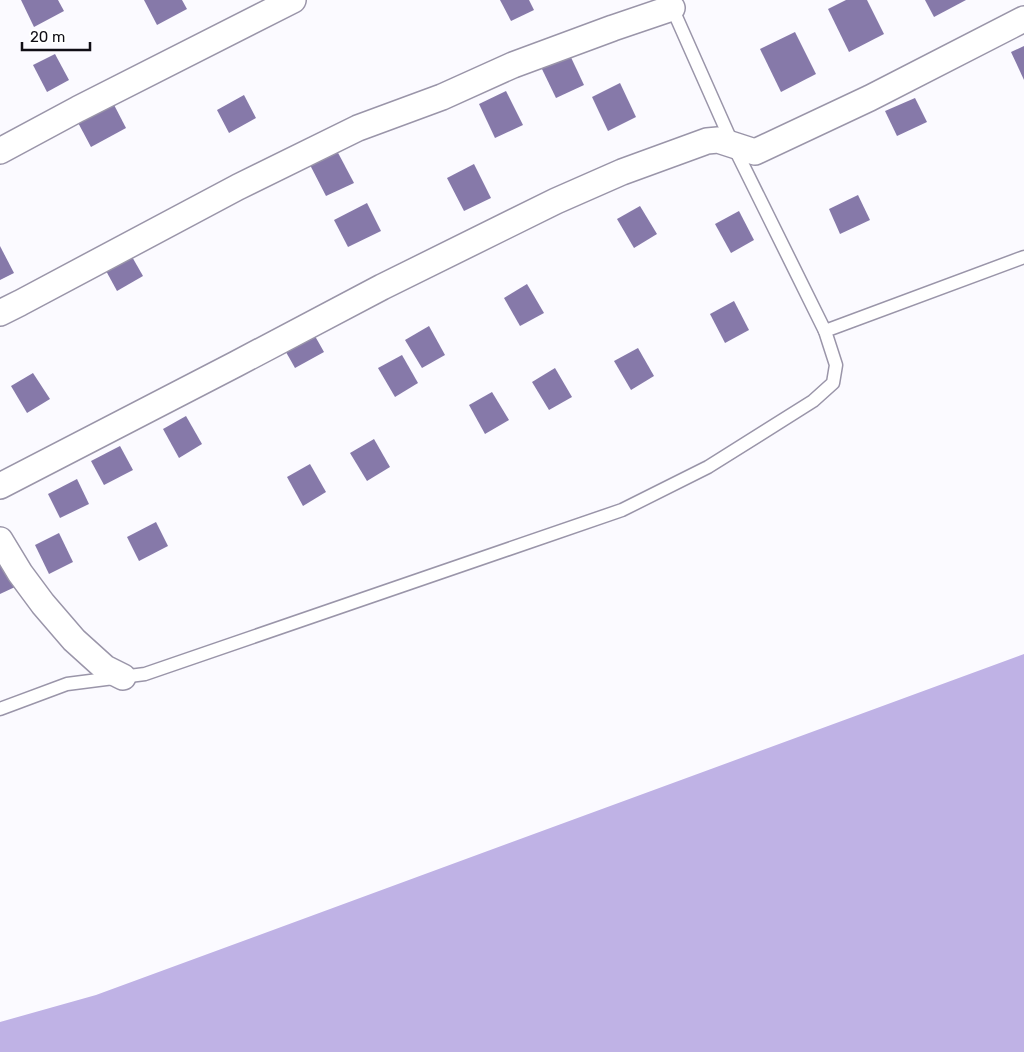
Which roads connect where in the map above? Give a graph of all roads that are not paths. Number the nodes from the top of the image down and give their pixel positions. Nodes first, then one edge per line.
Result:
1 (293, 0) edge
2 (671, 4) edge
3 (1024, 19) edge
4 (733, 145) junction
5 (0, 151) edge
6 (1024, 257) edge
7 (0, 313) edge
8 (825, 331) junction
9 (0, 486) edge
10 (0, 540) edge
11 (123, 676) junction
12 (0, 709) edge

1 - 5 street
2 - 4 lane
2 - 7 street
3 - 4 street
4 - 8 lane
4 - 9 street
6 - 8 lane
8 - 11 lane
10 - 11 street
11 - 12 lane

